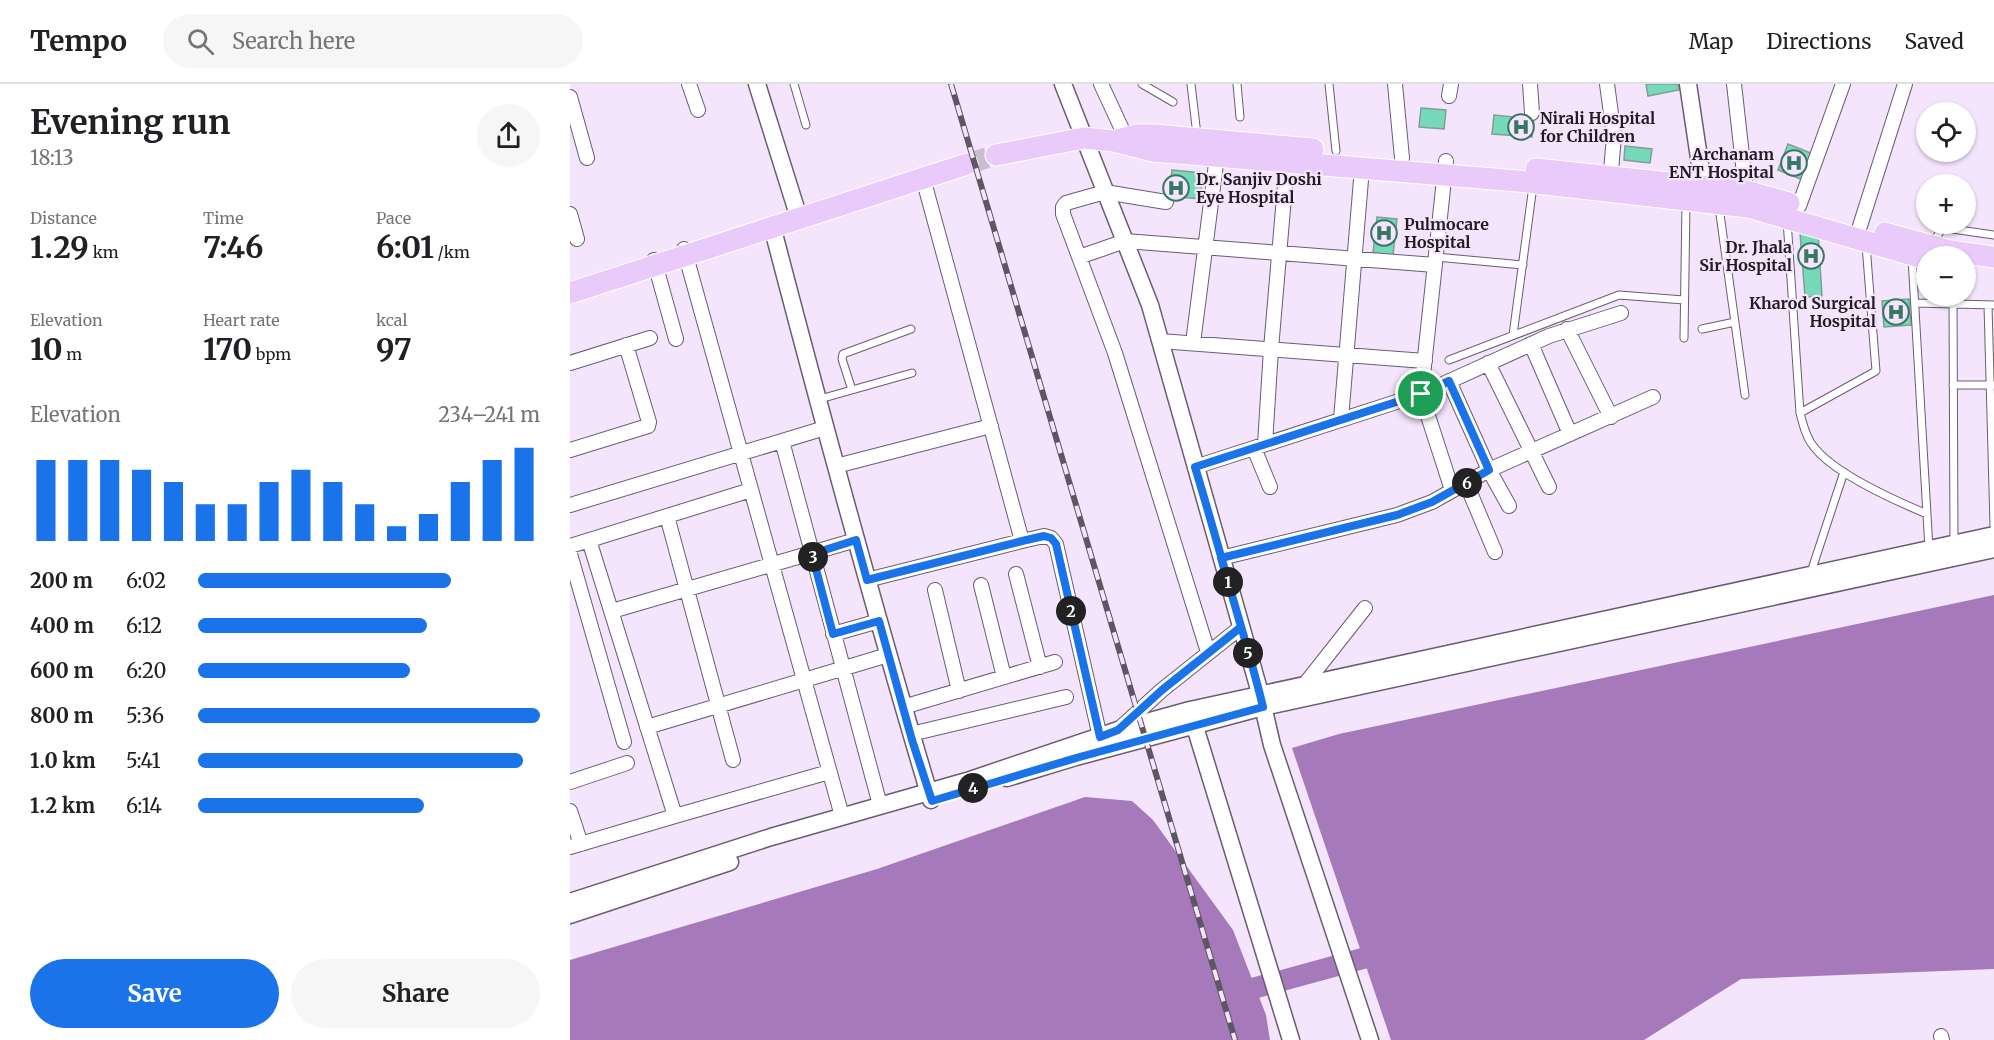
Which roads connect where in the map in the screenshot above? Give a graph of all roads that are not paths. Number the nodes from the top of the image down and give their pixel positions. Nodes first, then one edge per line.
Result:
1 (689, 84) edge
2 (758, 84) edge
3 (794, 84) edge
4 (1063, 84) edge
5 (1101, 84) edge
6 (1142, 84) edge
7 (1191, 84) edge
8 (1237, 84) edge
9 (1329, 84) edge
10 (1395, 84) edge
11 (1530, 84) edge
12 (1607, 84) edge
13 (1688, 84) edge
14 (1734, 84) edge
15 (1843, 84) edge
16 (1905, 84) edge
17 (570, 97) edge
18 (1173, 102) dead end
19 (698, 110) dead end
20 (1532, 113) dead end
21 (1240, 117) dead end
22 (806, 125) dead end
23 (1084, 138) junction
24 (1197, 138) junction
25 (1120, 139) junction
26 (1336, 151) junction
27 (996, 155) tunnel mouth
28 (1217, 156) junction
29 (587, 158) dead end
30 (1402, 158) junction
31 (1287, 162) junction
32 (967, 164) tunnel mouth
33 (1362, 168) junction
34 (1445, 168) junction
35 (923, 178) junction
36 (1533, 182) junction
37 (1610, 183) junction
38 (1746, 191) junction
39 (1106, 192) junction
40 (1703, 198) junction
41 (1166, 202) dead end
42 (1793, 212) junction
43 (570, 214) edge
44 (799, 218) junction
45 (772, 226) junction
46 (1863, 234) junction
47 (1994, 235) edge
48 (577, 239) dead end
49 (1125, 242) junction
50 (1929, 246) edge
51 (1205, 248) junction
52 (685, 252) junction
53 (1916, 252) edge
54 (1279, 253) junction
55 (1976, 255) edge
56 (1079, 257) junction
57 (1994, 257) edge
58 (1354, 259) junction
59 (1436, 261) junction
60 (654, 262) junction
61 (1523, 265) junction
62 (1976, 268) edge
63 (1994, 270) edge
64 (570, 283) edge
65 (570, 293) edge
66 (1916, 297) edge
67 (1684, 300) junction
68 (1915, 303) joint
69 (1976, 305) edge
70 (1991, 305) edge
71 (1953, 306) edge
72 (1621, 313) dead end
73 (1735, 322) junction
74 (911, 329) dead end
75 (1567, 329) junction
76 (1702, 329) dead end
77 (1513, 335) junction
78 (650, 338) dead end
79 (1684, 338) dead end
80 (676, 339) dead end
81 (1160, 341) junction
82 (1193, 343) junction
83 (1531, 344) junction
84 (626, 345) junction
85 (1270, 349) junction
86 (1346, 355) junction
87 (1449, 360) dead end
88 (1425, 361) junction
89 (570, 363) edge
90 (1488, 363) junction
91 (912, 373) dead end
92 (1449, 381) junction
93 (1953, 385) junction
94 (1992, 385) edge
95 (852, 390) junction
96 (1421, 394) junction
97 (1745, 395) dead end
98 (1653, 397) dead end
99 (817, 400) junction
100 (1800, 412) junction
101 (1611, 417) junction
102 (1341, 420) junction
103 (991, 426) junction
104 (825, 428) junction
105 (1570, 434) junction
106 (782, 441) junction
107 (1260, 446) junction
108 (570, 450) edge
109 (1530, 451) junction
110 (741, 454) junction
111 (836, 466) junction
112 (1195, 467) junction
113 (1489, 470) junction
114 (1844, 472) junction
115 (1466, 483) junction
116 (1270, 487) dead end
117 (1549, 487) dead end
118 (751, 490) junction
119 (1452, 490) junction
120 (570, 505) edge
121 (1509, 506) dead end
122 (1927, 514) junction
123 (667, 516) junction
124 (1994, 526) edge
125 (1994, 535) edge
126 (589, 540) junction
127 (856, 540) junction
128 (1022, 541) junction
129 (1954, 543) junction
130 (570, 546) edge
131 (1929, 549) junction
132 (1994, 549) edge
133 (1495, 552) dead end
134 (570, 554) edge
135 (812, 554) junction
136 (1221, 558) junction
137 (772, 565) junction
138 (1016, 574) dead end
139 (1810, 574) junction
140 (867, 580) junction
141 (981, 585) dead end
142 (687, 590) junction
143 (935, 590) dead end
144 (1365, 608) dead end
145 (612, 611) junction
146 (879, 621) junction
147 (1241, 627) junction
148 (833, 634) junction
149 (1538, 641) junction
150 (1208, 652) junction
151 (888, 655) junction
152 (1055, 662) dead end
153 (1040, 667) junction
154 (843, 668) junction
155 (1004, 677) junction
156 (804, 680) junction
157 (1305, 684) junction
158 (959, 691) junction
159 (1066, 697) dead end
160 (1261, 700) junction
161 (718, 706) junction
162 (903, 707) junction
163 (1192, 718) junction
164 (647, 727) junction
165 (1118, 730) junction
166 (910, 734) junction
167 (624, 742) dead end
168 (1097, 745) junction
169 (733, 760) dead end
170 (627, 763) dead end
171 (830, 772) junction
172 (570, 782) edge
173 (930, 795) junction
174 (880, 804) junction
175 (570, 811) edge
176 (675, 816) junction
177 (842, 816) junction
178 (576, 845) edge
179 (570, 902) edge
180 (570, 915) edge
181 (1291, 1040) edge
182 (1370, 1040) edge

1 - 19 street
2 - 44 street
3 - 22 lane
4 - 23 street
5 - 25 street
6 - 18 lane
7 - 24 lane
8 - 21 lane
9 - 26 lane
10 - 30 street
11 - 20 street
12 - 37 street
13 - 40 street
14 - 38 street
15 - 42 street
16 - 46 street
17 - 29 street
23 - 25 highway
23 - 27 highway
23 - 39 street
24 - 25 highway
24 - 26 highway
25 - 28 highway
26 - 30 highway
28 - 31 highway
28 - 51 street
30 - 34 highway
31 - 33 highway
31 - 54 street
32 - 35 highway
33 - 34 highway
33 - 58 street
34 - 36 highway
34 - 37 highway
34 - 59 street
35 - 44 highway
35 - 103 street
36 - 37 highway
36 - 61 lane
37 - 40 highway
38 - 40 highway
38 - 42 highway
39 - 41 street
39 - 49 street
39 - 56 street
40 - 42 highway
40 - 67 lane
40 - 73 lane
42 - 46 highway
42 - 100 lane
43 - 48 street
44 - 45 highway
45 - 52 highway
45 - 99 street
46 - 53 highway
46 - 100 lane
47 - 50 lane
49 - 51 street
49 - 56 street
49 - 81 street
51 - 54 street
51 - 82 street
52 - 60 highway
52 - 110 street
54 - 58 street
54 - 85 street
55 - 57 highway
56 - 150 street
58 - 59 street
58 - 86 street
59 - 61 lane
59 - 88 street
60 - 64 highway
60 - 65 highway
60 - 80 street
61 - 77 lane
62 - 63 highway
66 - 68 lane
67 - 77 lane
67 - 79 lane
68 - 122 lane
69 - 70 lane
70 - 94 lane
71 - 93 lane
72 - 75 street
73 - 76 lane
73 - 97 lane
74 - 95 lane
75 - 83 street
75 - 101 street
77 - 87 lane
78 - 84 street
81 - 82 street
81 - 112 street
82 - 85 street
83 - 90 street
83 - 105 street
84 - 89 street
84 - 108 street
85 - 86 street
85 - 107 street
86 - 88 street
86 - 102 street
88 - 96 street
90 - 92 street
90 - 109 street
91 - 95 lane
92 - 96 street
92 - 113 street
93 - 94 lane
93 - 129 lane
94 - 124 lane
95 - 99 lane
96 - 102 street
96 - 119 street
98 - 101 street
99 - 104 street
100 - 114 lane
101 - 105 street
102 - 107 street
103 - 111 street
103 - 128 street
104 - 106 street
104 - 111 street
105 - 109 street
106 - 110 street
106 - 135 street
107 - 112 street
107 - 116 street
109 - 113 street
109 - 117 street
110 - 118 street
110 - 120 street
111 - 127 street
112 - 136 street
113 - 115 street
113 - 121 street
114 - 122 lane
114 - 139 lane
115 - 119 street
115 - 133 street
118 - 123 street
118 - 137 street
119 - 136 street
122 - 131 lane
123 - 126 street
123 - 142 street
125 - 129 street
126 - 130 street
126 - 145 street
127 - 135 street
127 - 140 street
128 - 140 street
128 - 168 street
129 - 131 street
131 - 139 street
132 - 149 street
134 - 167 street
135 - 137 street
135 - 148 street
136 - 147 street
137 - 142 street
137 - 156 street
138 - 153 street
139 - 149 street
140 - 146 street
141 - 155 street
142 - 145 street
142 - 161 street
143 - 158 street
144 - 157 street
145 - 164 street
146 - 148 street
146 - 151 street
147 - 150 street
147 - 160 street
148 - 154 street
149 - 157 street
149 - 160 street
150 - 165 street
151 - 154 street
151 - 162 street
152 - 153 street
153 - 155 street
154 - 156 street
154 - 174 street
155 - 158 street
156 - 161 street
156 - 171 street
157 - 160 street
158 - 162 street
159 - 166 street
160 - 163 street
160 - 182 street
161 - 164 street
161 - 169 street
162 - 166 street
163 - 165 street
163 - 168 street
163 - 181 street
164 - 176 street
165 - 168 street
166 - 173 street
168 - 173 street
170 - 172 street
171 - 176 street
171 - 177 street
173 - 174 street
173 - 180 street
174 - 177 street
175 - 178 street
176 - 178 street
177 - 179 street

